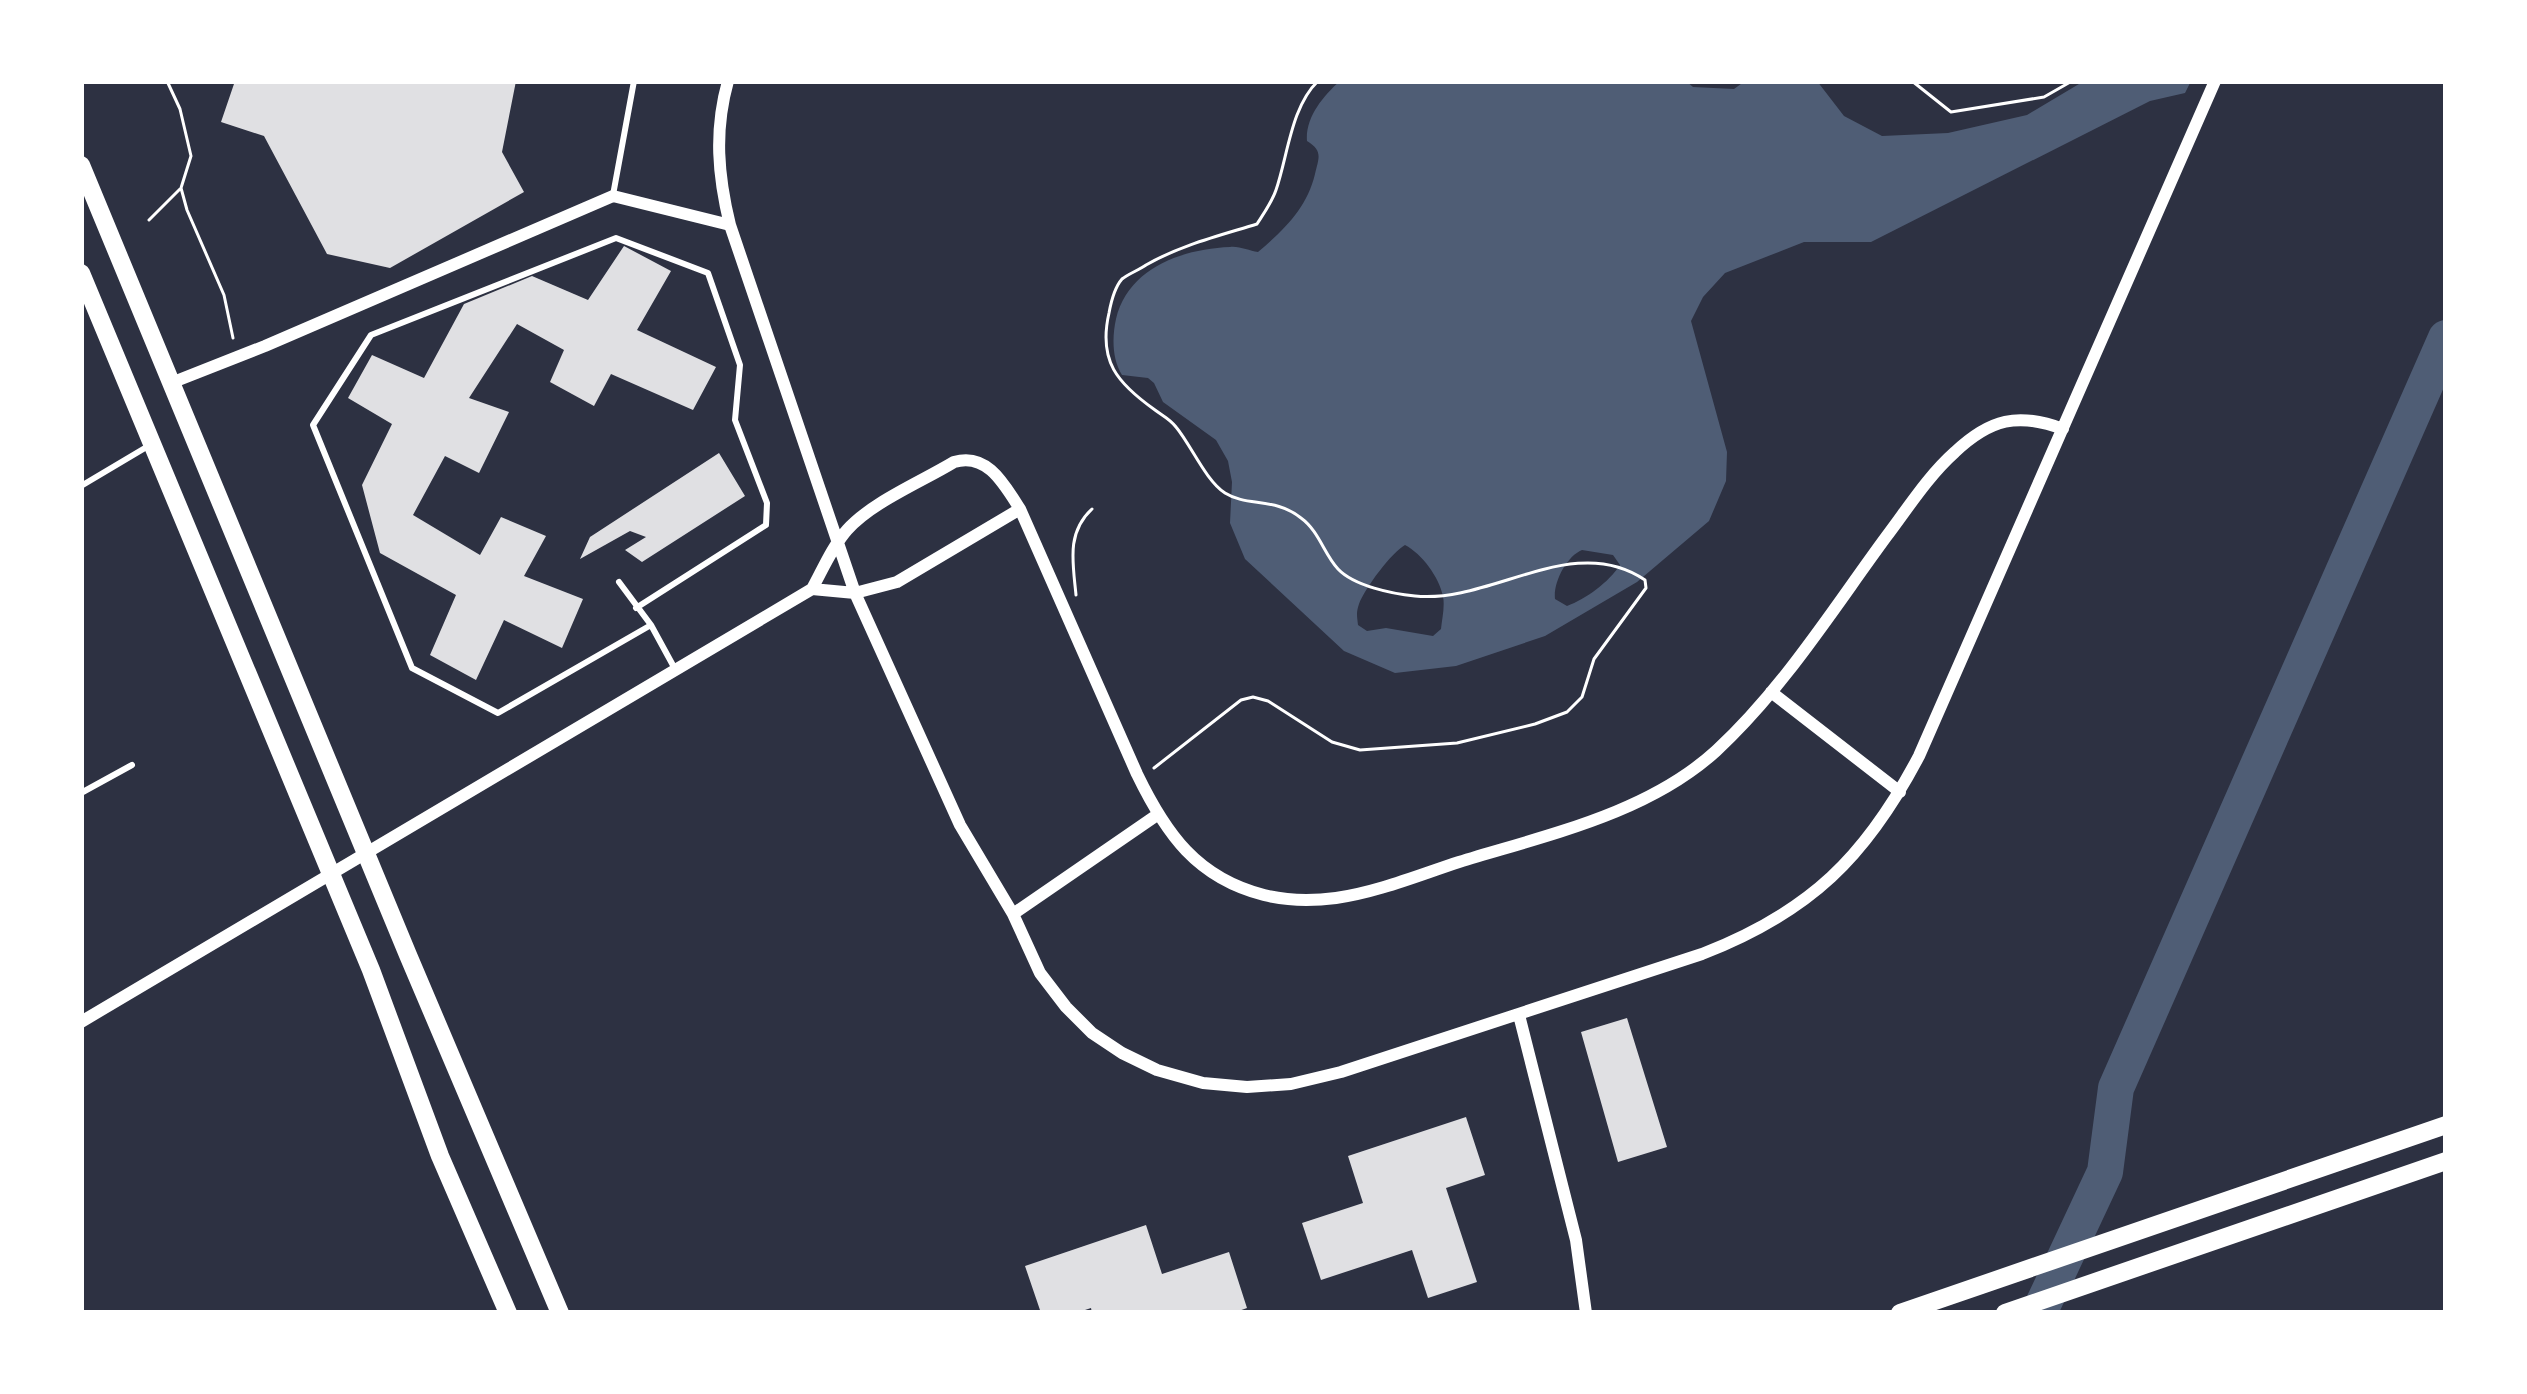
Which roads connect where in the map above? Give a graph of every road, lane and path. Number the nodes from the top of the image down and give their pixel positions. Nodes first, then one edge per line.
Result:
1 (167, 81) edge
2 (634, 81) edge
3 (728, 81) edge
4 (1318, 81) edge
5 (1912, 81) edge
6 (2072, 81) edge
7 (2215, 81) edge
8 (81, 165) edge
9 (181, 188) junction
10 (613, 196) junction
11 (149, 220) dead end
12 (730, 225) junction
13 (81, 273) edge
14 (237, 357) junction
15 (171, 383) junction
16 (2063, 429) junction
17 (152, 444) junction
18 (81, 486) edge
19 (1020, 508) junction
20 (1092, 509) dead end
21 (838, 541) junction
22 (619, 581) dead end
23 (812, 589) junction
24 (855, 593) junction
25 (636, 608) junction
26 (1080, 608) dead end
27 (651, 625) junction
28 (676, 670) junction
29 (1771, 692) junction
30 (132, 765) dead end
31 (1148, 769) dead end
32 (1900, 792) junction
33 (81, 793) edge
34 (1157, 815) junction
35 (366, 854) junction
36 (331, 874) junction
37 (1013, 914) junction
38 (1519, 1015) junction
39 (81, 1022) edge
40 (2446, 1125) edge
41 (2446, 1161) edge
42 (508, 1313) edge
43 (560, 1313) edge
44 (1586, 1313) edge
45 (1900, 1313) edge
46 (2006, 1313) edge

1 - 9 path
2 - 10 lane
3 - 12 street
4 - 31 path
5 - 6 path
7 - 16 street
8 - 15 main road
9 - 11 path
9 - 14 path
10 - 12 street
10 - 14 street
12 - 21 street
13 - 17 main road
14 - 15 street
15 - 35 main road
16 - 29 street
16 - 32 street
17 - 18 lane
17 - 36 main road
19 - 21 street
19 - 24 street
19 - 34 street
20 - 26 path
21 - 23 street
21 - 24 street
22 - 25 lane
23 - 24 street
23 - 28 street
24 - 37 street
25 - 27 lane
25 - 27 lane
27 - 28 lane
28 - 35 street
29 - 32 street
29 - 34 street
30 - 33 lane
32 - 38 street
34 - 37 street
35 - 36 street
35 - 43 main road
36 - 39 street
36 - 42 main road
37 - 38 street
38 - 44 street
40 - 45 main road
41 - 46 main road

